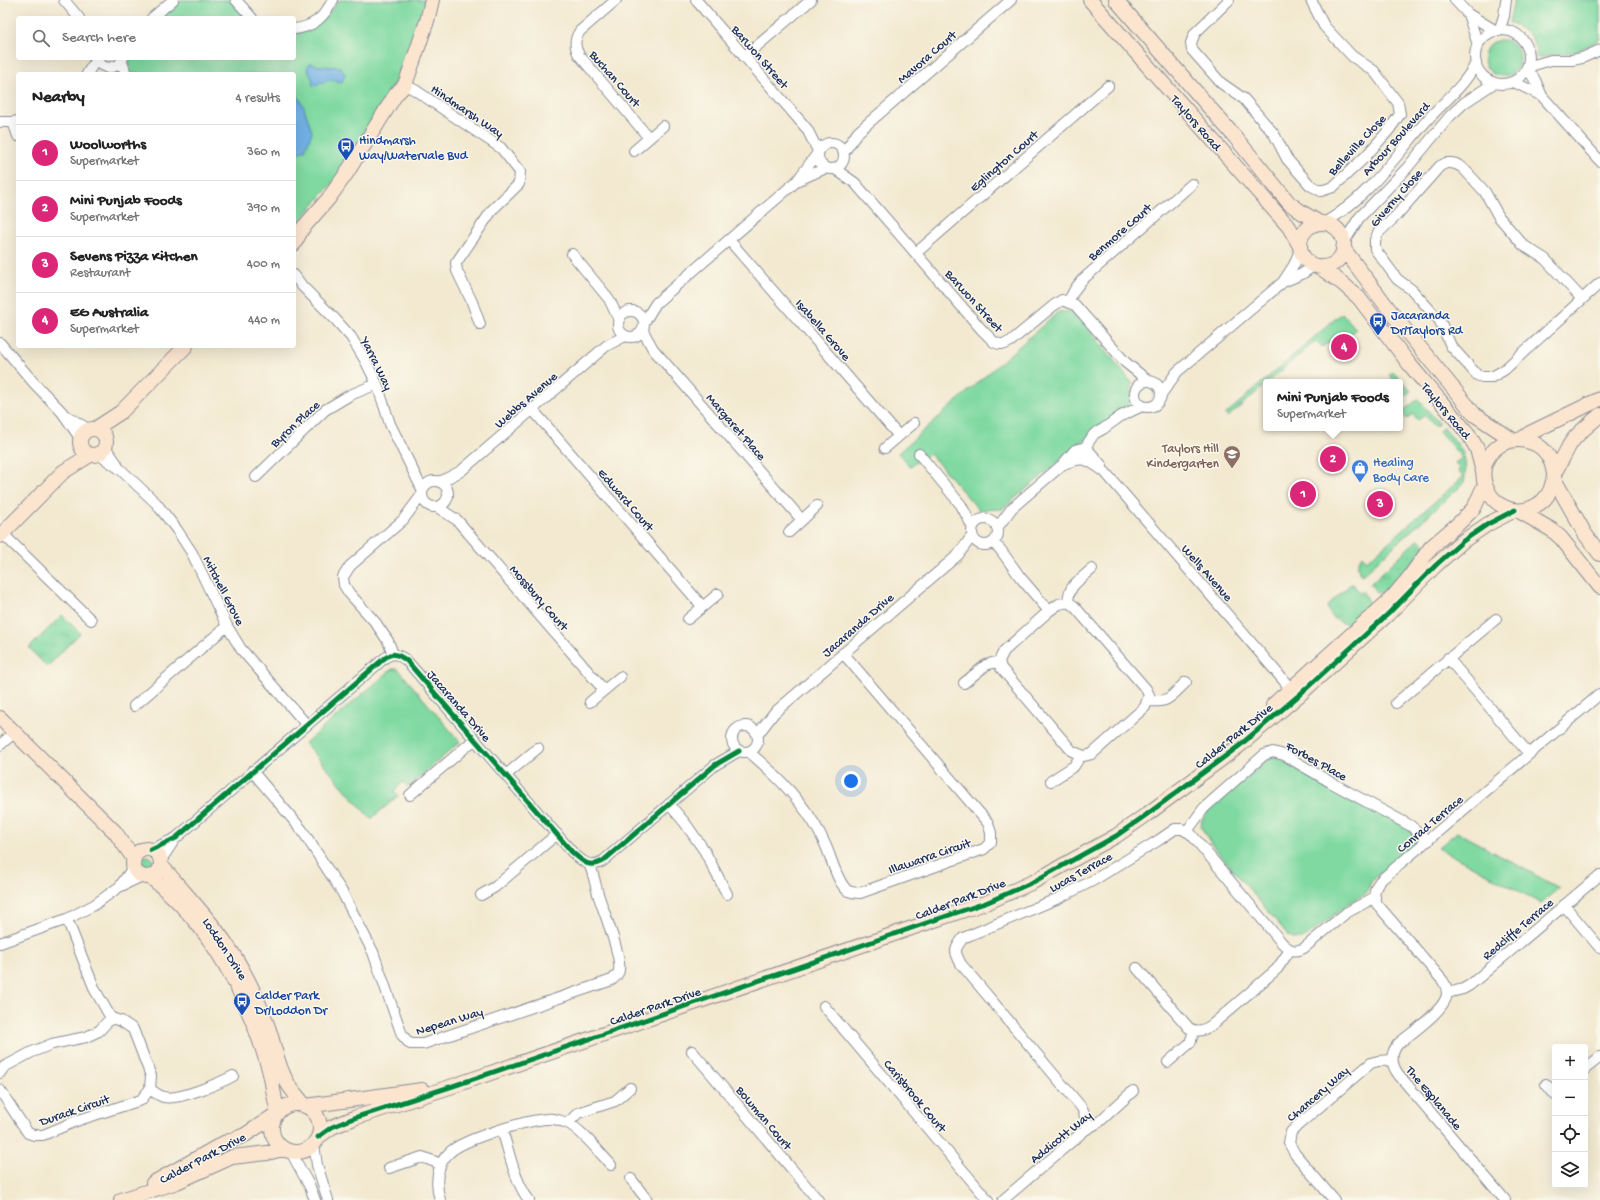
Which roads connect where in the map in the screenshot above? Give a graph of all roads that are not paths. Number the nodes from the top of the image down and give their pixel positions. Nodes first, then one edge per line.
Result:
1 (64, 0) edge
2 (172, 0) edge
3 (236, 0) edge
4 (333, 0) edge
5 (432, 0) edge
6 (616, 0) edge
7 (696, 0) edge
8 (810, 0) edge
9 (1011, 0) edge
10 (1090, 0) edge
11 (1116, 0) edge
12 (1229, 0) edge
13 (1311, 0) edge
14 (1455, 0) edge
15 (1506, 0) edge
16 (1468, 14) junction
17 (77, 16) edge
18 (154, 16) edge
19 (250, 16) edge
20 (296, 29) edge
21 (1498, 31) junction
22 (1478, 45) junction
23 (1600, 50) edge
24 (744, 56) junction
25 (96, 60) edge
26 (99, 60) edge
27 (122, 60) edge
28 (1476, 63) junction
29 (1527, 67) junction
30 (109, 70) edge
31 (89, 72) edge
32 (98, 72) edge
33 (125, 72) edge
34 (1514, 82) junction
35 (1494, 83) junction
36 (405, 85) junction
37 (1108, 86) dead end
38 (1542, 96) junction
39 (0, 122) edge
40 (15, 122) edge
41 (663, 126) dead end
42 (807, 129) junction
43 (858, 132) junction
44 (650, 138) junction
45 (832, 143) junction
46 (634, 151) dead end
47 (818, 153) junction
48 (844, 156) junction
49 (1600, 161) edge
50 (830, 169) junction
51 (797, 181) junction
52 (855, 183) junction
53 (1192, 184) dead end
54 (1322, 223) junction
55 (298, 231) edge
56 (729, 240) junction
57 (1343, 246) junction
58 (1300, 248) junction
59 (916, 253) junction
60 (572, 254) dead end
61 (1316, 266) junction
62 (1283, 282) junction
63 (298, 283) edge
64 (1599, 283) edge
65 (609, 299) junction
66 (1582, 299) junction
67 (1068, 302) junction
68 (656, 303) junction
69 (632, 311) junction
70 (480, 324) dead end
71 (618, 324) junction
72 (644, 326) junction
73 (630, 337) junction
74 (0, 343) edge
75 (606, 346) junction
76 (184, 348) edge
77 (653, 349) junction
78 (1125, 362) junction
79 (1177, 372) junction
80 (1151, 381) junction
81 (377, 384) junction
82 (1136, 391) junction
83 (1162, 393) junction
84 (1600, 399) edge
85 (1142, 406) junction
86 (532, 409) junction
87 (121, 412) junction
88 (1600, 415) edge
89 (1121, 416) junction
90 (914, 423) dead end
91 (85, 435) junction
92 (898, 436) junction
93 (1517, 440) junction
94 (885, 448) dead end
95 (100, 449) junction
96 (1086, 453) junction
97 (919, 454) dead end
98 (411, 466) junction
99 (461, 471) junction
100 (63, 472) junction
101 (1554, 476) junction
102 (256, 477) dead end
103 (1484, 480) junction
104 (436, 481) junction
105 (421, 493) junction
106 (447, 495) junction
107 (961, 505) junction
108 (817, 506) dead end
109 (433, 507) junction
110 (1012, 508) junction
111 (1517, 510) junction
112 (985, 519) junction
113 (404, 520) junction
114 (457, 520) junction
115 (802, 520) junction
116 (997, 528) junction
117 (972, 531) junction
118 (789, 532) dead end
119 (1, 535) edge
120 (993, 543) junction
121 (979, 545) junction
122 (1600, 554) edge
123 (958, 555) junction
124 (1092, 569) dead end
125 (1600, 587) edge
126 (718, 594) dead end
127 (1068, 602) junction
128 (702, 606) junction
129 (1385, 610) junction
130 (1049, 611) junction
131 (688, 619) dead end
132 (1496, 619) dead end
133 (91, 620) dead end
134 (227, 626) junction
135 (843, 653) junction
136 (393, 654) junction
137 (1448, 658) junction
138 (999, 661) junction
139 (620, 677) dead end
140 (1186, 682) dead end
141 (964, 683) dead end
142 (604, 690) junction
143 (1294, 693) junction
144 (1600, 694) edge
145 (1148, 701) junction
146 (590, 702) dead end
147 (1396, 703) dead end
148 (134, 706) dead end
149 (774, 713) junction
150 (0, 718) edge
151 (306, 724) junction
152 (749, 726) junction
153 (15, 732) junction
154 (758, 734) junction
155 (475, 739) junction
156 (732, 742) junction
157 (0, 745) edge
158 (538, 748) dead end
159 (749, 749) junction
160 (1529, 754) junction
161 (1081, 755) junction
162 (715, 765) junction
163 (252, 771) junction
164 (506, 775) junction
165 (1051, 781) dead end
166 (410, 795) dead end
167 (669, 804) junction
168 (1187, 831) junction
169 (557, 834) junction
170 (1428, 841) junction
171 (147, 863) junction
172 (589, 864) junction
173 (1600, 874) edge
174 (727, 894) dead end
175 (481, 895) dead end
176 (1375, 897) junction
177 (1564, 905) junction
178 (67, 919) junction
179 (0, 943) edge
180 (1600, 948) edge
181 (1290, 950) junction
182 (1137, 968) dead end
183 (1447, 993) junction
184 (824, 1006) dead end
185 (111, 1018) junction
186 (1194, 1031) junction
187 (692, 1051) dead end
188 (1600, 1057) edge
189 (1392, 1060) junction
190 (1168, 1062) dead end
191 (1588, 1067) edge
192 (0, 1073) edge
193 (233, 1076) dead end
194 (1546, 1084) dead end
195 (453, 1086) junction
196 (630, 1088) dead end
197 (150, 1089) junction
198 (0, 1090) edge
199 (1133, 1091) dead end
200 (1552, 1091) edge
201 (306, 1106) junction
202 (276, 1113) junction
203 (568, 1123) junction
204 (502, 1130) junction
205 (1085, 1130) junction
206 (316, 1140) junction
207 (287, 1150) junction
208 (441, 1164) junction
209 (611, 1165) dead end
210 (389, 1168) dead end
211 (631, 1179) dead end
212 (125, 1198) edge
213 (315, 1200) edge
214 (328, 1200) edge
215 (440, 1200) edge
216 (529, 1200) edge
217 (647, 1200) edge
218 (818, 1200) edge
219 (988, 1200) edge
220 (1002, 1200) edge
221 (1334, 1200) edge
222 (1505, 1200) edge

1 - 17 street
2 - 18 street
3 - 19 street
4 - 20 street
5 - 36 street
6 - 44 street, Buchan Court
7 - 24 street, Barwon Street
8 - 24 street
9 - 43 street, Mavora Court
10 - 58 street, Taylors Road
11 - 54 street, Taylors Road
12 - 13 street, Belleville Close
14 - 16 street
15 - 21 street
16 - 21 street
16 - 22 street
21 - 22 street
21 - 29 street
22 - 28 street
23 - 29 street
24 - 42 street, Barwon Street
25 - 31 street
26 - 30 street
27 - 30 street
27 - 33 street
28 - 35 street
28 - 54 street, Arbour Boulevard
29 - 34 street
29 - 38 street
30 - 32 street
34 - 35 street
34 - 38 street
35 - 57 street, Arbour Boulevard
36 - 55 street
36 - 70 street, Hindmarsh Way
37 - 59 street, Eglington Court
38 - 49 street
39 - 40 street
41 - 44 street
42 - 45 street, Barwon Street
42 - 47 street, Barwon Street
43 - 45 street, Mavora Court
43 - 48 street, Mavora Court
44 - 46 street
45 - 47 street
45 - 48 street
47 - 50 street
47 - 51 street
48 - 50 street
48 - 52 street, Barwon Street
50 - 51 street
50 - 52 street, Barwon Street
51 - 56 street
52 - 59 street, Barwon Street
53 - 67 street, Benmore Court
54 - 57 street
54 - 58 street
56 - 68 street
56 - 92 street, Isabella Grove
57 - 61 street
57 - 93 street, Taylors Road
58 - 61 street
58 - 62 street
59 - 67 street, Barwon Street
60 - 65 street
61 - 62 street
61 - 103 street, Taylors Road
62 - 79 street
63 - 81 street, Yarra Way
64 - 66 street, Giverny Close
65 - 69 street
65 - 71 street
66 - 66 street, Giverny Close
67 - 78 street
68 - 69 street
68 - 72 street
69 - 71 street
69 - 72 street
71 - 73 street
71 - 75 street, Webbs Avenue
72 - 73 street
72 - 77 street, Margaret Place
73 - 75 street, Webbs Avenue
73 - 77 street, Margaret Place
74 - 91 street
75 - 86 street, Webbs Avenue
76 - 87 street
77 - 115 street, Margaret Place
78 - 80 street
78 - 82 street
79 - 80 street
79 - 83 street
80 - 82 street
80 - 83 street
81 - 98 street, Yarra Way
81 - 102 street, Byron Place
82 - 85 street
82 - 89 street
83 - 85 street
84 - 93 street
85 - 89 street
86 - 99 street, Webbs Avenue
86 - 128 street, Edward Court
87 - 91 street
87 - 95 street
88 - 101 street
89 - 96 street
90 - 92 street
91 - 95 street
91 - 95 street
91 - 100 street
92 - 94 street
93 - 101 street
93 - 103 street
95 - 100 street
95 - 134 street, Mitchell Grove
96 - 110 street
96 - 143 street, Wells Avenue
97 - 107 street
98 - 104 street, Yarra Way
98 - 105 street, Yarra Way
99 - 104 street, Webbs Avenue
99 - 106 street, Webbs Avenue
100 - 119 street
101 - 111 street
101 - 122 street
103 - 111 street
103 - 129 street, Calder Park Drive
104 - 105 street
104 - 106 street
105 - 109 street
105 - 113 street
106 - 109 street
106 - 114 street, Mossbury Court
107 - 112 street
107 - 117 street
108 - 115 street
109 - 113 street
109 - 114 street, Mossbury Court
110 - 112 street
110 - 116 street
111 - 125 street
111 - 129 street, Calder Park Drive
112 - 116 street
112 - 117 street
113 - 136 street
114 - 142 street, Mossbury Court
115 - 118 street
116 - 120 street
117 - 121 street
117 - 123 street, Jacaranda Drive
119 - 133 street
120 - 121 street
120 - 130 street
121 - 123 street, Jacaranda Drive
123 - 135 street, Jacaranda Drive
124 - 127 street
126 - 128 street
127 - 130 street
127 - 145 street
128 - 131 street
129 - 143 street, Calder Park Drive
130 - 138 street
132 - 137 street
134 - 148 street
134 - 151 street, Mitchell Grove
135 - 149 street, Jacaranda Drive
135 - 159 street, Illawarra Circuit
136 - 151 street
136 - 155 street, Jacaranda Drive
137 - 147 street
137 - 160 street
138 - 141 street
138 - 161 street
139 - 142 street
140 - 145 street
142 - 146 street
143 - 195 street, Calder Park Drive
144 - 160 street, Conrad Terrace
145 - 161 street
149 - 152 street, Jacaranda Drive
149 - 154 street, Jacaranda Drive
150 - 153 street, Loddon Drive
151 - 163 street
152 - 154 street
152 - 156 street
153 - 157 street
153 - 171 street, Loddon Drive
154 - 159 street
155 - 164 street, Jacaranda Drive
155 - 166 street
156 - 159 street
156 - 162 street
158 - 164 street
159 - 162 street
160 - 170 street, Conrad Terrace
161 - 165 street
162 - 167 street
163 - 171 street
163 - 172 street, Nepean Way
164 - 169 street, Jacaranda Drive
167 - 172 street
167 - 174 street
168 - 170 street, Forbes Place
168 - 181 street
168 - 205 street, Lucas Terrace
169 - 172 street, Jacaranda Drive
169 - 175 street
170 - 176 street, Conrad Terrace
171 - 178 street
171 - 201 street, Loddon Drive
171 - 202 street, Loddon Drive
173 - 177 street, Redcliffe Terrace
176 - 181 street
176 - 183 street
177 - 180 street
177 - 183 street, Redcliffe Terrace
178 - 179 street
178 - 185 street
181 - 186 street
182 - 186 street
183 - 189 street, The Esplanade
184 - 219 street, Carisbrook Court
185 - 192 street
185 - 197 street
186 - 190 street
187 - 218 street, Bowman Court
188 - 191 street
189 - 221 street, Chancery Way
189 - 222 street, The Esplanade
193 - 197 street
194 - 200 street
195 - 201 street, Calder Park Drive
195 - 206 street, Calder Park Drive
196 - 203 street
197 - 198 street, Durack Circuit
199 - 205 street, Addicott Way
201 - 202 street
201 - 206 street
202 - 207 street
202 - 212 street, Calder Park Drive
203 - 204 street
203 - 209 street
204 - 208 street
204 - 216 street
205 - 220 street, Addicott Way
206 - 207 street
206 - 214 street
207 - 212 street, Calder Park Drive
207 - 213 street
208 - 210 street
208 - 215 street
211 - 217 street

